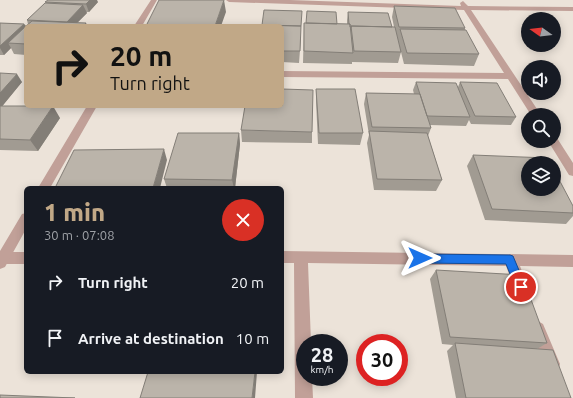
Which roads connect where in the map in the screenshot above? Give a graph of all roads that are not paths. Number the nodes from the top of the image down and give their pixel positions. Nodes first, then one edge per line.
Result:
1 (154, 0) edge
2 (229, 0) edge
3 (462, 0) edge
4 (467, 8) junction
5 (573, 9) edge
6 (139, 24) edge
7 (284, 74) edge
8 (511, 76) junction
9 (91, 108) edge
10 (532, 108) edge
11 (558, 148) edge
12 (573, 172) edge
13 (45, 186) edge
14 (24, 221) edge
15 (284, 257) edge
16 (301, 257) junction
17 (24, 258) edge
18 (510, 259) junction
19 (1, 260) edge
20 (573, 261) edge
21 (527, 303) edge
22 (533, 318) edge
23 (557, 376) edge
24 (304, 398) edge

1 - 6 street
2 - 4 street
3 - 4 street
4 - 5 street
4 - 8 street
7 - 8 street
8 - 10 street
9 - 13 street
11 - 12 street
14 - 19 street
15 - 16 street
16 - 18 street
16 - 24 street
17 - 19 street
18 - 20 street
18 - 21 street
22 - 23 street

